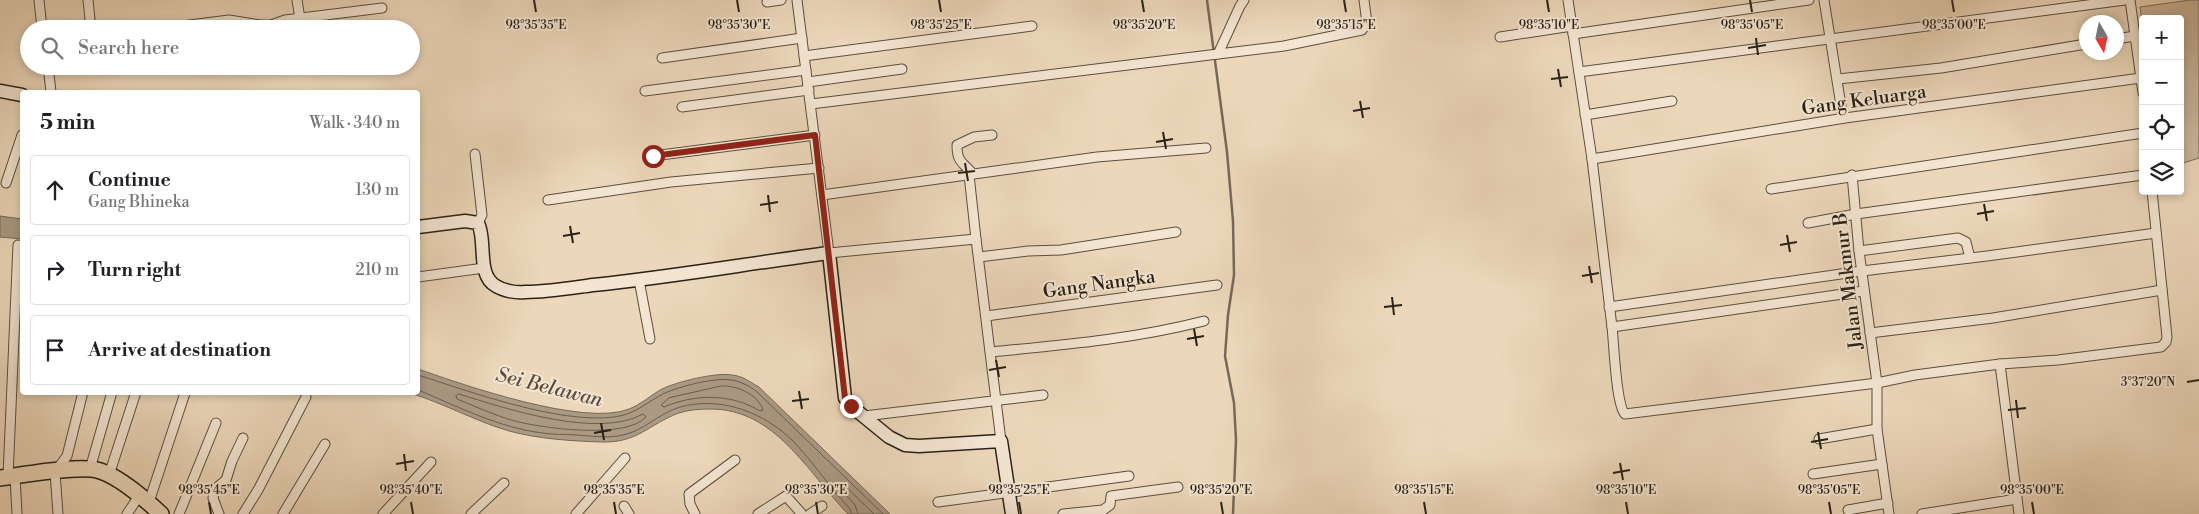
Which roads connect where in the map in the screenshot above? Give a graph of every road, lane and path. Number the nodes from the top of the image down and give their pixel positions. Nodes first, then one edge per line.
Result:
1 (39, 0) edge
2 (88, 0) edge
3 (297, 0) edge
4 (781, 0) edge
5 (798, 0) edge
6 (1364, 0) edge
7 (1568, 0) edge
8 (1809, 0) edge
9 (1824, 0) edge
10 (2124, 0) edge
11 (2130, 0) edge
12 (768, 2) dead end
13 (1241, 2) edge
14 (2090, 2) edge
15 (382, 8) dead end
16 (41, 20) edge
17 (90, 20) edge
18 (300, 20) joint
19 (1032, 26) dead end
20 (1572, 30) junction
21 (2135, 36) junction
22 (1500, 37) dead end
23 (802, 38) junction
24 (2124, 38) edge
25 (1831, 40) junction
26 (2079, 45) edge
27 (1217, 54) junction
28 (804, 56) junction
29 (662, 58) dead end
30 (2139, 64) edge
31 (902, 69) dead end
32 (806, 70) junction
33 (1579, 72) junction
34 (49, 75) edge
35 (2139, 78) edge
36 (1838, 79) junction
37 (808, 86) junction
38 (52, 90) edge
39 (0, 91) edge
40 (645, 91) dead end
41 (20, 95) edge
42 (1672, 101) dead end
43 (810, 104) junction
44 (682, 107) dead end
45 (1585, 115) junction
46 (1843, 118) junction
47 (2139, 134) edge
48 (815, 135) junction
49 (992, 135) dead end
50 (20, 141) edge
51 (1206, 148) dead end
52 (474, 154) dead end
53 (653, 156) dead end
54 (1592, 159) junction
55 (818, 168) junction
56 (971, 174) junction
57 (1852, 175) junction
58 (2139, 176) edge
59 (6, 183) dead end
60 (1770, 189) dead end
61 (822, 195) junction
62 (2152, 195) edge
63 (548, 200) dead end
64 (1856, 214) junction
65 (478, 223) junction
66 (1808, 223) dead end
67 (420, 227) edge
68 (1176, 232) dead end
69 (2156, 233) junction
70 (976, 238) junction
71 (18, 245) dead end
72 (1859, 251) junction
73 (830, 253) junction
74 (979, 257) junction
75 (1970, 258) junction
76 (484, 268) junction
77 (1862, 271) junction
78 (422, 277) edge
79 (639, 280) junction
80 (1217, 285) dead end
81 (2162, 290) junction
82 (1864, 291) junction
83 (1609, 307) junction
84 (986, 316) junction
85 (1204, 321) dead end
86 (1612, 327) junction
87 (1870, 333) junction
88 (650, 339) dead end
89 (991, 352) junction
90 (2000, 364) junction
91 (1876, 383) junction
92 (82, 395) edge
93 (111, 395) edge
94 (135, 395) edge
95 (184, 395) edge
96 (1043, 395) dead end
97 (306, 397) dead end
98 (997, 402) junction
99 (864, 416) junction
100 (216, 423) dead end
101 (1877, 429) junction
102 (243, 438) dead end
103 (1819, 439) dead end
104 (1001, 441) junction
105 (325, 444) dead end
106 (625, 458) dead end
107 (735, 460) dead end
108 (431, 462) dead end
109 (1882, 464) junction
110 (90, 469) junction
111 (55, 472) junction
112 (1813, 474) dead end
113 (109, 475) junction
114 (1130, 476) dead end
115 (7, 477) edge
116 (504, 484) dead end
117 (1178, 487) dead end
118 (1009, 492) junction
119 (144, 499) junction
120 (2016, 499) junction
121 (938, 502) dead end
122 (1888, 503) junction
123 (822, 506) dead end
124 (1848, 510) dead end
125 (17, 514) edge
126 (58, 514) edge
127 (127, 514) edge
128 (162, 514) edge
129 (179, 514) edge
130 (219, 514) edge
131 (243, 514) edge
132 (283, 514) edge
133 (383, 514) edge
134 (472, 514) edge
135 (576, 514) edge
136 (695, 514) edge
137 (758, 514) edge
138 (802, 514) edge
139 (810, 514) edge
140 (1012, 514) edge
141 (1063, 514) edge
142 (1889, 514) edge
143 (1922, 514) edge
144 (2019, 514) edge

1 - 16 street
2 - 17 street
3 - 18 street
4 - 12 street
5 - 23 street
6 - 27 street
7 - 20 street
8 - 20 street
9 - 25 street
10 - 14 street
11 - 21 street
13 - 27 street
14 - 25 street
15 - 18 street
19 - 28 street
20 - 22 street
20 - 33 street
21 - 24 street
21 - 30 street
23 - 28 street
23 - 29 street
25 - 33 street
25 - 36 street
26 - 36 street
27 - 43 street
28 - 32 street
31 - 37 street
32 - 37 street
32 - 40 street
33 - 45 street
34 - 38 street
35 - 46 street, Gang Keluarga
36 - 46 street
37 - 43 street
37 - 44 street
39 - 41 street
42 - 45 street
43 - 48 street
45 - 54 street
46 - 54 street, Gang Keluarga
47 - 57 street
48 - 53 street
48 - 55 street
49 - 56 street
50 - 59 street
51 - 56 street
52 - 65 street
54 - 83 street
55 - 61 street
55 - 63 street
56 - 61 street
56 - 70 street
57 - 60 street
57 - 64 street, Jalan Makmur B
58 - 64 street
61 - 73 street
62 - 69 street
64 - 66 street
64 - 72 street, Jalan Makmur B
65 - 67 street
65 - 76 street
68 - 74 street
69 - 75 street
69 - 81 street
70 - 73 street
70 - 74 street
71 - 115 street
72 - 75 street
72 - 77 street, Jalan Makmur B
73 - 79 street
73 - 99 street
74 - 84 street
75 - 77 street
76 - 78 street
76 - 79 street
77 - 82 street, Jalan Makmur B
77 - 83 street
79 - 88 street
80 - 84 street, Gang Nangka
81 - 87 street
81 - 90 street
82 - 86 street
82 - 87 street, Jalan Makmur B
83 - 86 street
84 - 89 street
85 - 89 street
86 - 91 street
87 - 91 street, Jalan Makmur B
89 - 98 street
90 - 91 street
90 - 120 street
91 - 101 street, Jalan Makmur B
92 - 111 street
93 - 110 street
94 - 113 street
95 - 119 street
96 - 98 street
97 - 131 street
98 - 99 street
98 - 104 street
99 - 104 street
100 - 129 street
101 - 103 street
101 - 109 street, Jalan Makmur B
102 - 130 street
104 - 118 street
105 - 132 street
106 - 135 street
107 - 136 street
108 - 133 street
109 - 112 street
109 - 122 street, Jalan Makmur B
110 - 111 main road
110 - 113 main road
111 - 115 main road
111 - 126 street
113 - 119 main road
114 - 118 street
115 - 125 street
116 - 134 street
117 - 141 street
118 - 121 street
118 - 140 street
119 - 127 street
119 - 128 main road
120 - 143 street
120 - 144 street
122 - 124 street
122 - 142 street, Jalan Makmur B
123 - 139 street
137 - 138 street

